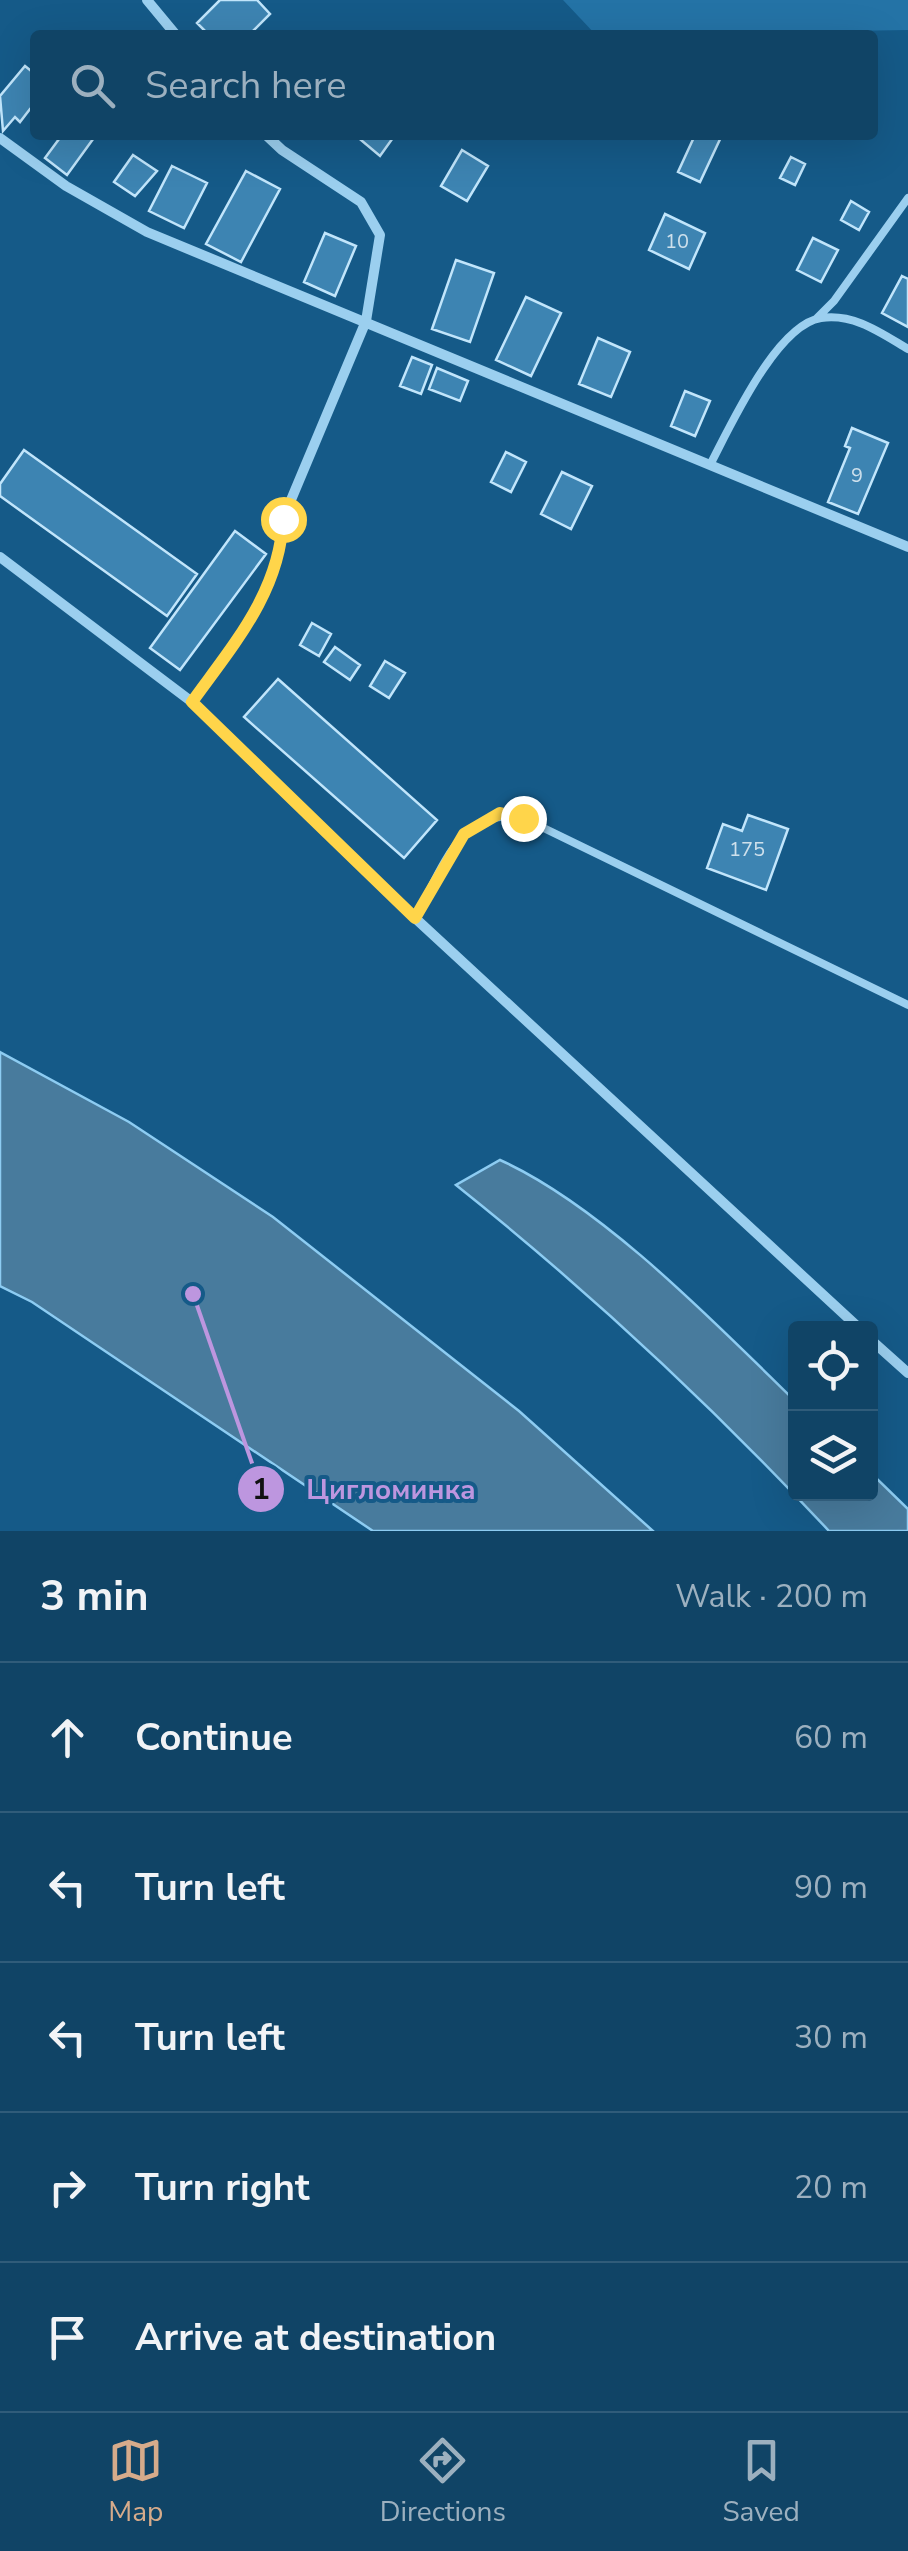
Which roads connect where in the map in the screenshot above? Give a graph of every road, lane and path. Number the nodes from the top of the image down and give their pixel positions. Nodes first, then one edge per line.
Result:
1 (147, 0) edge
2 (172, 30) edge
3 (0, 138) edge
4 (273, 140) edge
5 (908, 198) edge
6 (816, 318) junction
7 (366, 321) junction
8 (908, 348) edge
9 (710, 464) junction
10 (908, 548) edge
11 (0, 557) edge
12 (192, 702) junction
13 (415, 918) junction
14 (908, 1004) edge
15 (850, 1321) edge
16 (878, 1346) edge
17 (908, 1373) edge

1 - 2 street
3 - 7 street
4 - 7 street
5 - 6 lane
6 - 8 lane
6 - 9 lane
7 - 9 street
7 - 12 street
9 - 10 street
11 - 12 street
12 - 13 street
13 - 14 lane
13 - 15 street
16 - 17 street

